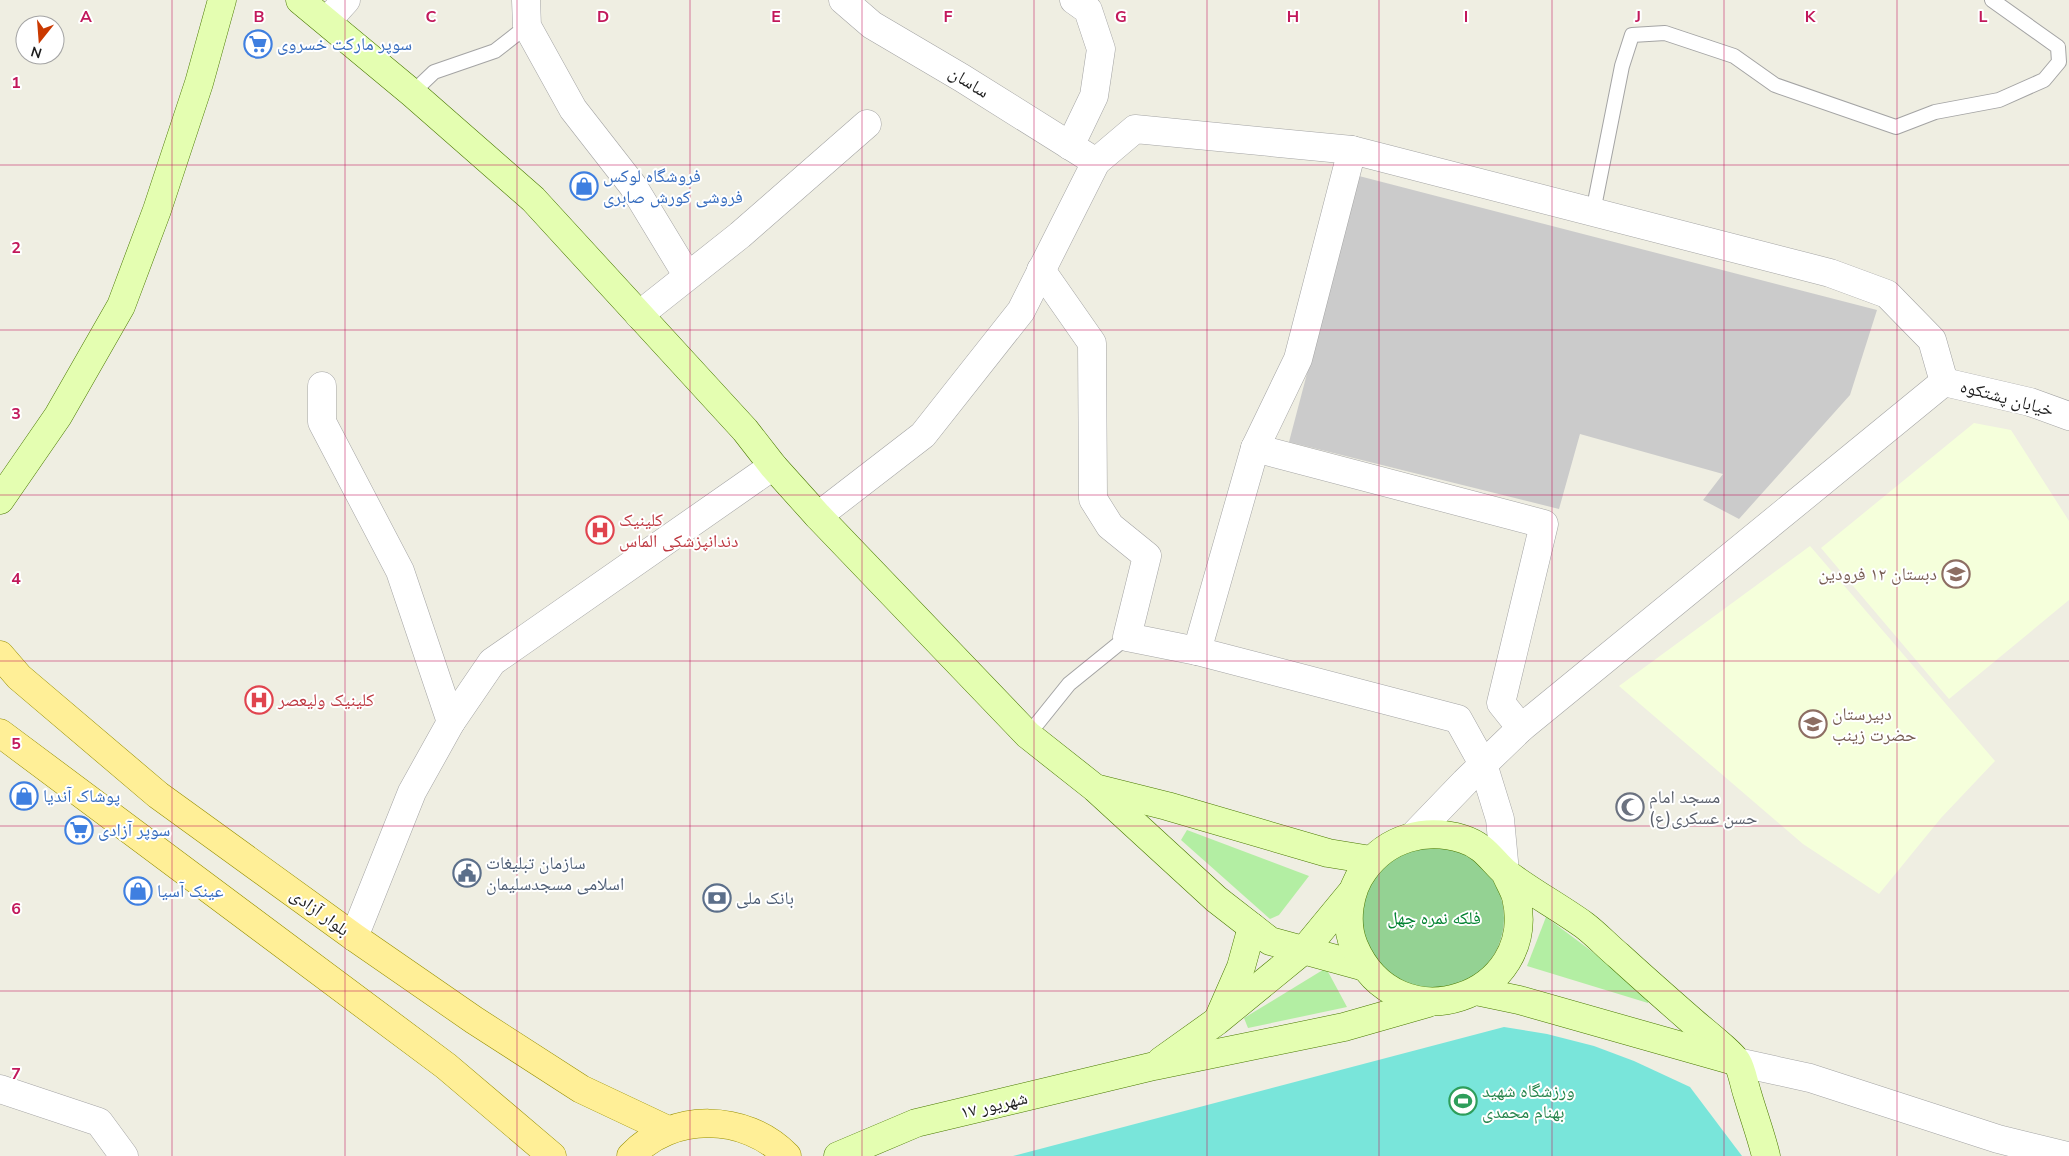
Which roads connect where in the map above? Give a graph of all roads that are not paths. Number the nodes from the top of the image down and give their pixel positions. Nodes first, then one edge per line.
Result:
1 (222, 0) edge
2 (300, 0) edge
3 (346, 0) edge
4 (843, 0) edge
5 (1074, 0) edge
6 (1992, 0) edge
7 (527, 13) edge
8 (327, 21) junction
9 (412, 92) junction
10 (867, 124) dead end
11 (1070, 146) junction
12 (1352, 150) junction
13 (1096, 162) junction
14 (1594, 212) junction
15 (1041, 270) junction
16 (688, 276) junction
17 (639, 315) junction
18 (1944, 382) junction
19 (322, 386) dead end
20 (2069, 416) edge
21 (1255, 448) junction
22 (773, 466) junction
23 (0, 500) edge
24 (818, 516) junction
25 (1127, 637) junction
26 (1197, 651) junction
27 (0, 655) edge
28 (451, 722) junction
29 (1521, 728) junction
30 (0, 733) edge
31 (1028, 735) junction
32 (1483, 764) junction
33 (1095, 788) junction
34 (1414, 835) junction
35 (1370, 860) junction
36 (1505, 872) junction
37 (1352, 892) junction
38 (1252, 928) junction
39 (354, 937) junction
40 (1305, 949) junction
41 (1365, 967) junction
42 (1476, 991) junction
43 (1429, 1002) junction
44 (1217, 1020) junction
45 (1737, 1062) junction
46 (1154, 1066) junction
47 (0, 1089) edge
48 (668, 1130) junction
49 (124, 1156) edge
50 (552, 1156) edge
51 (630, 1156) edge
52 (787, 1156) edge
53 (838, 1156) edge
54 (1766, 1156) edge
55 (2066, 1156) edge

1 - 23 main road
2 - 8 main road
3 - 8 street
4 - 11 street, ساسان
5 - 11 street
6 - 14 lane
7 - 9 lane
7 - 16 street
8 - 9 main road
9 - 17 main road
10 - 16 street
11 - 13 street, ساسان
12 - 13 street
12 - 14 street
12 - 21 street
13 - 15 street
14 - 18 street
15 - 24 street
15 - 25 street
16 - 17 street
17 - 22 main road
18 - 20 street, خیابان پشتکوه
18 - 29 street
19 - 28 street
21 - 26 street
21 - 29 street
22 - 24 main road
22 - 28 street
24 - 31 main road
25 - 26 street
25 - 31 lane
26 - 32 street
27 - 39 main road, بلوار آزادی
28 - 39 street
29 - 32 street
30 - 50 main road
31 - 33 main road
32 - 34 street
32 - 36 street
33 - 35 main road
33 - 38 main road
34 - 35 main road
34 - 36 main road
35 - 37 main road
36 - 42 main road
36 - 45 main road
37 - 40 main road
37 - 41 main road
38 - 40 main road
38 - 44 main road
39 - 48 main road, بلوار آزادی
40 - 41 main road
40 - 44 main road
41 - 43 main road
42 - 43 main road
42 - 45 main road
43 - 46 main road, ۱۷ شهریور
44 - 46 main road
45 - 54 main road
45 - 55 street
46 - 53 main road, ۱۷ شهریور
47 - 49 street
48 - 51 main road
48 - 52 main road

